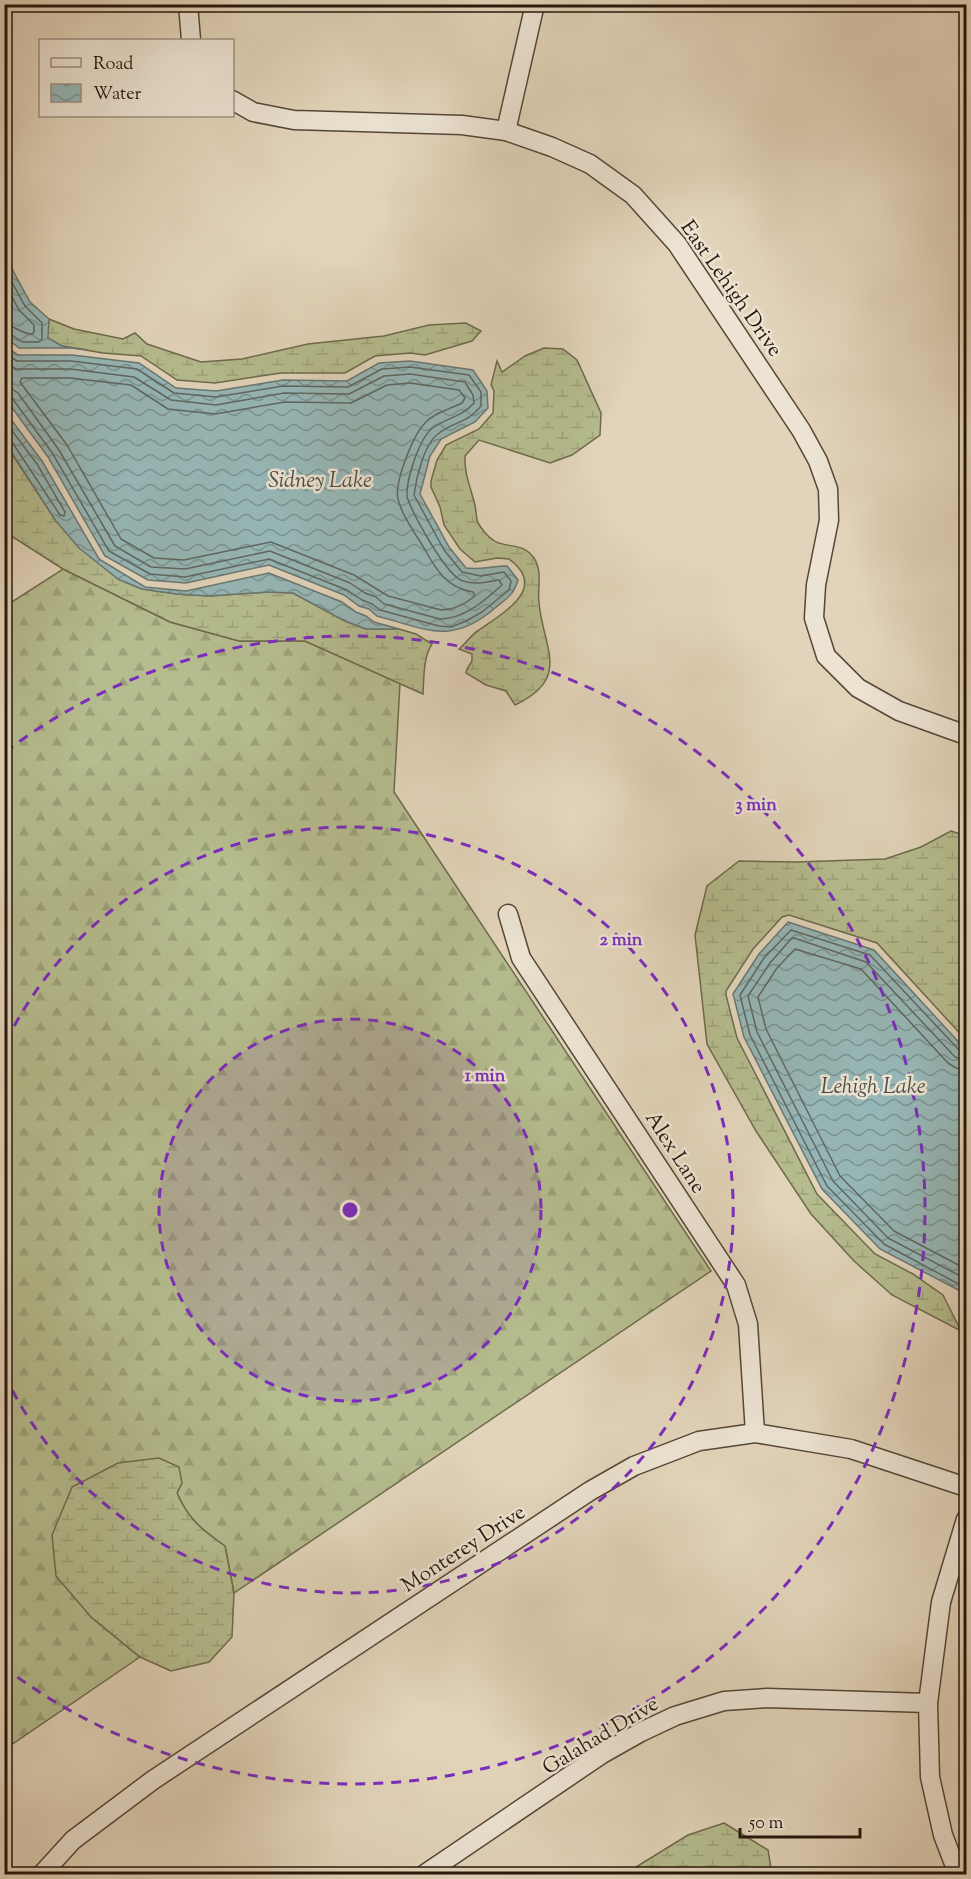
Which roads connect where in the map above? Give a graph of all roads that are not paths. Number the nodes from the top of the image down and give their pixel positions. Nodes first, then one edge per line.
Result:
1 (188, 4) edge
2 (535, 4) edge
3 (191, 39) edge
4 (234, 101) edge
5 (506, 130) junction
6 (966, 735) edge
7 (508, 914) dead end
8 (755, 1433) junction
9 (966, 1487) edge
10 (966, 1519) edge
11 (928, 1703) junction
12 (42, 1875) edge
13 (426, 1875) edge
14 (958, 1875) edge

1 - 3 street
2 - 5 street
4 - 5 street, East Lehigh Drive
5 - 6 street, East Lehigh Drive
7 - 8 street, Alex Lane
8 - 9 street, Monterey Drive
8 - 12 street, Monterey Drive
10 - 11 street
11 - 13 street, Galahad Drive
11 - 14 street

